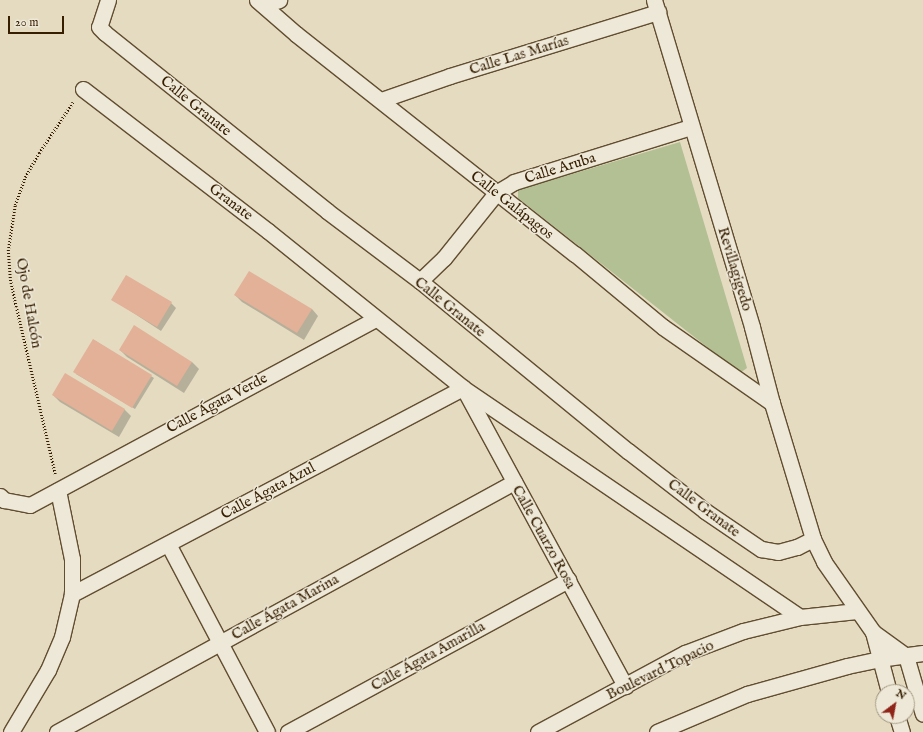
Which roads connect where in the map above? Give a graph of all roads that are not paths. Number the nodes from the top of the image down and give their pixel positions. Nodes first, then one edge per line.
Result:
1 (108, 0) edge
2 (279, 0) edge
3 (260, 2) edge
4 (656, 6) edge
5 (83, 89) road end
6 (382, 100) junction
7 (691, 127) junction
8 (496, 193) junction
9 (420, 281) junction
10 (376, 319) junction
11 (463, 388) junction
12 (772, 403) junction
13 (514, 482) junction
14 (58, 490) junction
15 (0, 496) edge
16 (813, 540) junction
17 (168, 544) junction
18 (568, 580) junction
19 (72, 594) junction
20 (858, 611) junction
21 (800, 617) junction
22 (873, 632) junction
23 (220, 643) junction
24 (923, 653) edge
25 (906, 656) junction
26 (879, 658) junction
27 (887, 684) edge
28 (625, 686) junction
29 (923, 714) edge
30 (11, 732) edge
31 (57, 732) edge
32 (267, 732) edge
33 (288, 732) edge
34 (538, 732) edge
35 (657, 732) edge

1 - 9 street, Calle Granate
2 - 3 street
3 - 6 street, Calle Galápagos
4 - 6 street, Calle Las Marías
4 - 7 street, Revillagigedo
5 - 10 street, Granate
6 - 8 street, Calle Galápagos
7 - 8 street, Calle Aruba
7 - 12 street, Revillagigedo
8 - 9 street, Calle Aruba
8 - 12 street, Calle Galápagos
9 - 16 street, Calle Granate
10 - 11 street
10 - 14 street, Calle Ágata Verde
11 - 13 street, Calle Cuarzo Rosa
11 - 17 street, Calle Ágata Azul
11 - 21 street
12 - 16 street, Revillagigedo
13 - 18 street, Calle Cuarzo Rosa
13 - 23 street, Calle Ágata Marina
14 - 15 street, Calle Ágata Verde
14 - 19 street
16 - 20 street, Revillagigedo
17 - 19 street, Calle Ágata Azul
17 - 23 street
18 - 28 street, Calle Cuarzo Rosa
18 - 33 street, Calle Ágata Amarilla
19 - 30 street
20 - 21 street, Boulevard Topacio
20 - 22 street, Revillagigedo
21 - 28 street, Boulevard Topacio
22 - 25 street
22 - 26 street
23 - 31 street, Calle Ágata Marina
23 - 32 street
24 - 25 street
25 - 26 street
25 - 29 street
26 - 27 street
26 - 35 street
28 - 34 street, Boulevard Topacio

